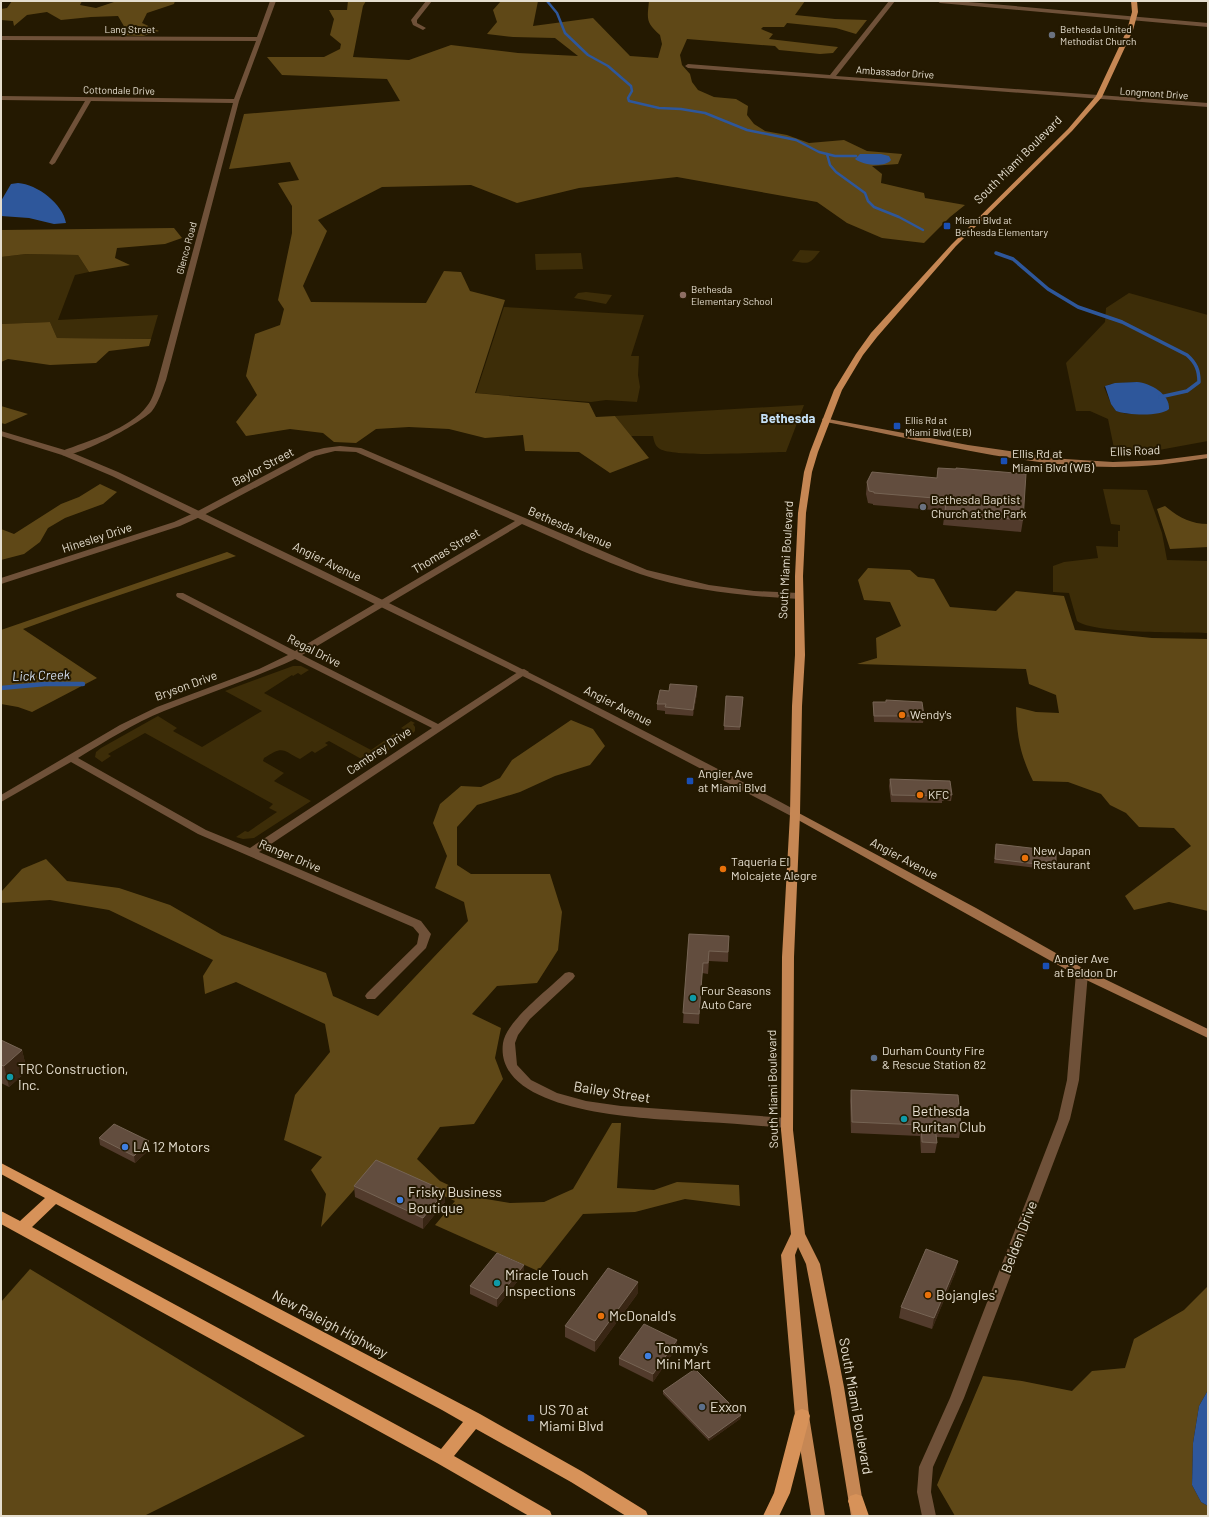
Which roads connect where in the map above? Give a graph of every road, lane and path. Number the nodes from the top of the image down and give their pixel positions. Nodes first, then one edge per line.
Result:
1 (273, 1) edge
2 (429, 1) edge
3 (892, 1) edge
4 (940, 1) edge
5 (1134, 1) edge
6 (1134, 18) junction
7 (1208, 25) edge
8 (423, 28) dead end
9 (1, 38) edge
10 (259, 39) junction
11 (688, 66) dead end
12 (832, 77) junction
13 (1, 98) edge
14 (1099, 98) junction
15 (89, 99) junction
16 (236, 101) junction
17 (1208, 105) edge
18 (52, 163) dead end
19 (826, 420) junction
20 (1, 433) edge
21 (340, 448) joint
22 (65, 453) junction
23 (1208, 456) edge
24 (198, 514) junction
25 (522, 520) junction
26 (1, 581) edge
27 (180, 595) dead end
28 (799, 596) junction
29 (382, 603) junction
30 (295, 655) junction
31 (524, 672) junction
32 (437, 727) junction
33 (71, 758) junction
34 (1, 799) edge
35 (795, 814) junction
36 (250, 853) junction
37 (1082, 973) junction
38 (569, 976) dead end
39 (370, 996) dead end
40 (1208, 1034) edge
41 (787, 1123) junction
42 (1, 1168) edge
43 (54, 1196) junction
44 (1, 1217) edge
45 (21, 1228) junction
46 (798, 1234) junction
47 (802, 1416) junction
48 (474, 1419) junction
49 (443, 1458) junction
50 (858, 1511) edge
51 (544, 1516) edge
52 (640, 1516) edge
53 (771, 1516) edge
54 (818, 1516) edge
55 (929, 1516) edge

1 - 10 street, Glenco Road
2 - 8 street
3 - 12 street
4 - 6 street
5 - 6 main road, South Miami Boulevard
6 - 7 street
6 - 14 main road, South Miami Boulevard
9 - 10 street, Lang Street
10 - 16 street, Glenco Road
11 - 12 street, Ambassador Drive
12 - 14 street, Ambassador Drive
13 - 15 street, Cottondale Drive
14 - 17 street, Longmont Drive
14 - 19 main road, South Miami Boulevard
15 - 16 street, Cottondale Drive
15 - 18 street
16 - 22 street, Glenco Road
19 - 23 main road, Ellis Road
19 - 28 main road, South Miami Boulevard
20 - 22 street, Angier Avenue
21 - 24 street, Baylor Street
21 - 25 street, Bethesda Avenue
22 - 24 street, Angier Avenue
24 - 26 street, Hinesley Drive
24 - 29 street, Angier Avenue
25 - 28 street, Bethesda Avenue
25 - 29 street, Thomas Street
27 - 30 street, Regal Drive
28 - 35 main road, South Miami Boulevard
29 - 30 street, Bryson Drive
29 - 31 street, Angier Avenue
30 - 32 street, Regal Drive
30 - 33 street, Bryson Drive
31 - 32 street, Cambrey Drive
31 - 35 street, Angier Avenue
32 - 36 street, Cambrey Drive
33 - 34 street, Bryson Drive
33 - 36 street, Ranger Drive
35 - 37 main road, Angier Avenue
35 - 41 main road, South Miami Boulevard
36 - 39 street, Ranger Drive
37 - 40 main road, Angier Avenue
37 - 55 street, Belden Drive
38 - 41 street, Bailey Street
41 - 46 main road, South Miami Boulevard
42 - 43 highway, New Raleigh Highway
43 - 45 highway
43 - 48 highway, New Raleigh Highway
44 - 45 highway
45 - 49 highway
46 - 47 main road
46 - 50 main road, South Miami Boulevard
47 - 53 highway
47 - 54 main road
48 - 49 highway
48 - 52 highway, New Raleigh Highway
49 - 51 highway

